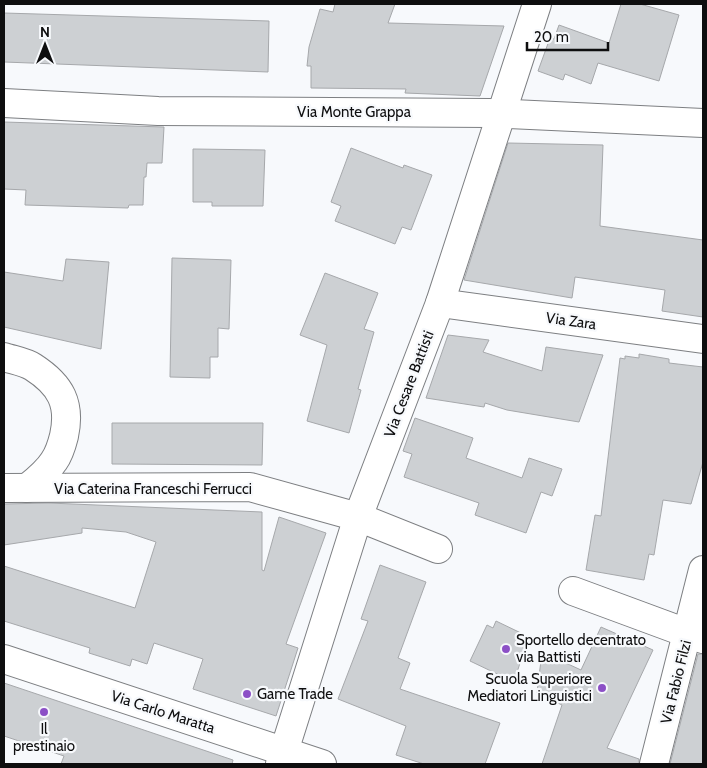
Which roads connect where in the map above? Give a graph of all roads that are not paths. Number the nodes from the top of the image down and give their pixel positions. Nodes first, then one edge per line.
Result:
1 (537, 4) edge
2 (4, 103) edge
3 (501, 114) junction
4 (703, 123) edge
5 (440, 303) junction
6 (703, 339) edge
7 (4, 357) edge
8 (15, 488) edge
9 (358, 517) junction
10 (438, 549) dead end
11 (703, 570) edge
12 (573, 591) dead end
13 (696, 637) edge
14 (4, 659) edge
15 (282, 758) edge
16 (322, 764) edge
17 (654, 764) edge

1 - 3 street, Via Cesare Battisti
2 - 3 street, Via Monte Grappa
3 - 4 street, Via Monte Grappa
3 - 5 street, Via Cesare Battisti
5 - 6 street, Via Zara
5 - 9 street, Via Cesare Battisti
7 - 8 street
8 - 9 street, Via Caterina Franceschi Ferrucci
9 - 10 street, Via Caterina Franceschi Ferrucci
9 - 15 street, Via Cesare Battisti
11 - 13 street, Via Fabio Filzi
12 - 13 street
13 - 17 street, Via Fabio Filzi
14 - 15 street, Via Carlo Maratta
15 - 16 street, Via Carlo Maratta

